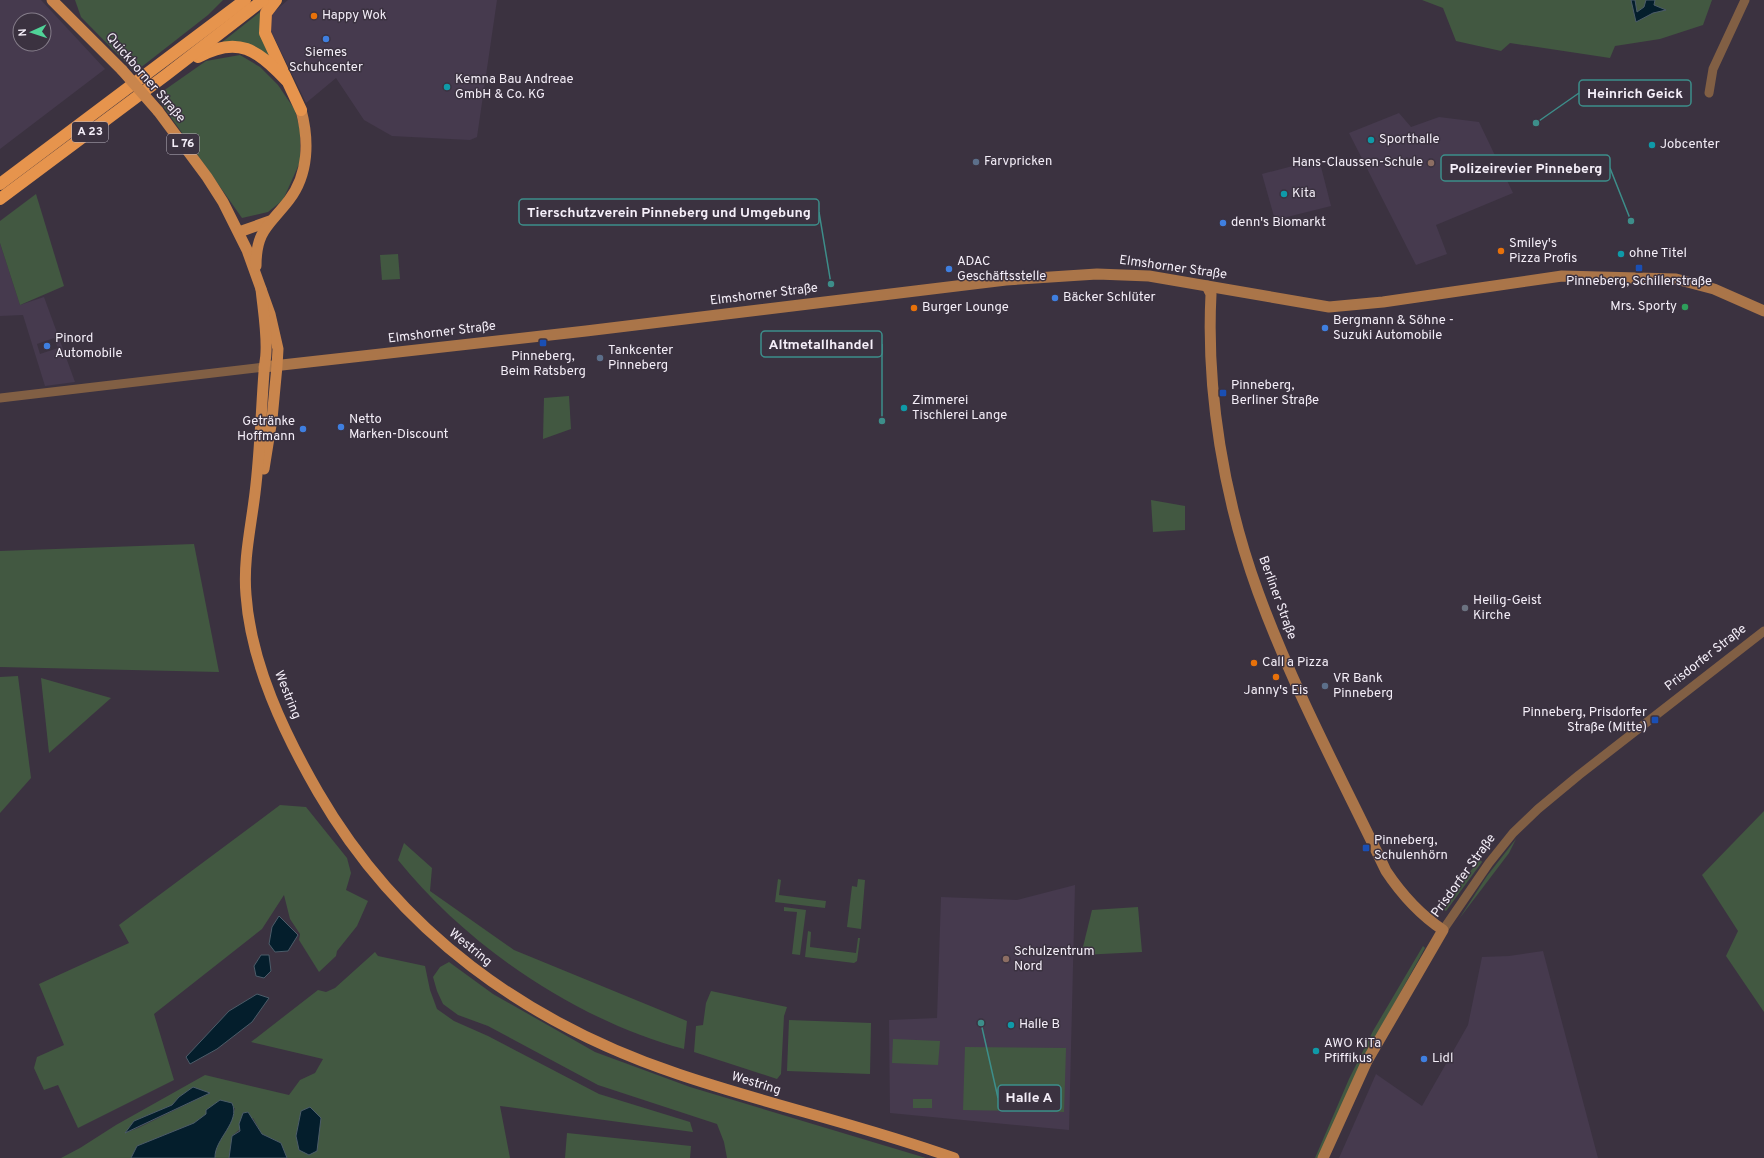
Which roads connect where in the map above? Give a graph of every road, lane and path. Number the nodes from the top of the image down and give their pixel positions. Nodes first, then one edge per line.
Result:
1 (52, 0) edge
2 (234, 0) edge
3 (245, 0) edge
4 (263, 0) edge
5 (276, 0) edge
6 (1745, 0) edge
7 (200, 35) junction
8 (166, 75) junction
9 (286, 80) junction
10 (1709, 93) dead end
11 (301, 110) joint
12 (0, 184) edge
13 (0, 199) edge
14 (270, 220) junction
15 (239, 232) junction
16 (262, 232) junction
17 (244, 242) junction
18 (256, 272) junction
19 (1207, 286) junction
20 (261, 289) junction
21 (1764, 311) edge
22 (278, 366) junction
23 (264, 367) junction
24 (0, 398) edge
25 (255, 494) junction
26 (1764, 631) edge
27 (1443, 930) junction
28 (954, 1158) edge
29 (1323, 1158) edge

1 - 15 main road, Quickborner Straße / L 76, bridge
2 - 7 highway
3 - 7 highway, A 23
4 - 8 highway, A 23
5 - 9 highway
6 - 10 street
7 - 12 highway, A 23
8 - 9 highway
8 - 13 highway, A 23
9 - 11 highway
11 - 14 main road
14 - 15 main road
14 - 16 main road
15 - 17 main road, Quickborner Straße / L 76
16 - 17 main road
16 - 18 main road
17 - 18 main road, Quickborner Straße / L 76
18 - 20 main road, Quickborner Straße / L 76
19 - 21 main road, Elmshorner Straße
19 - 22 main road, Elmshorner Straße
19 - 27 main road, Berliner Straße
20 - 22 main road, Quickborner Straße / L 76
20 - 23 main road, Quickborner Straße / L 76
22 - 23 main road, Elmshorner Straße
22 - 25 main road, Westring
23 - 24 street, Elmshorner Straße
23 - 25 main road, Westring
25 - 28 main road, Westring
26 - 27 street, Prisdorfer Straße
27 - 29 main road, Prisdorfer Straße

